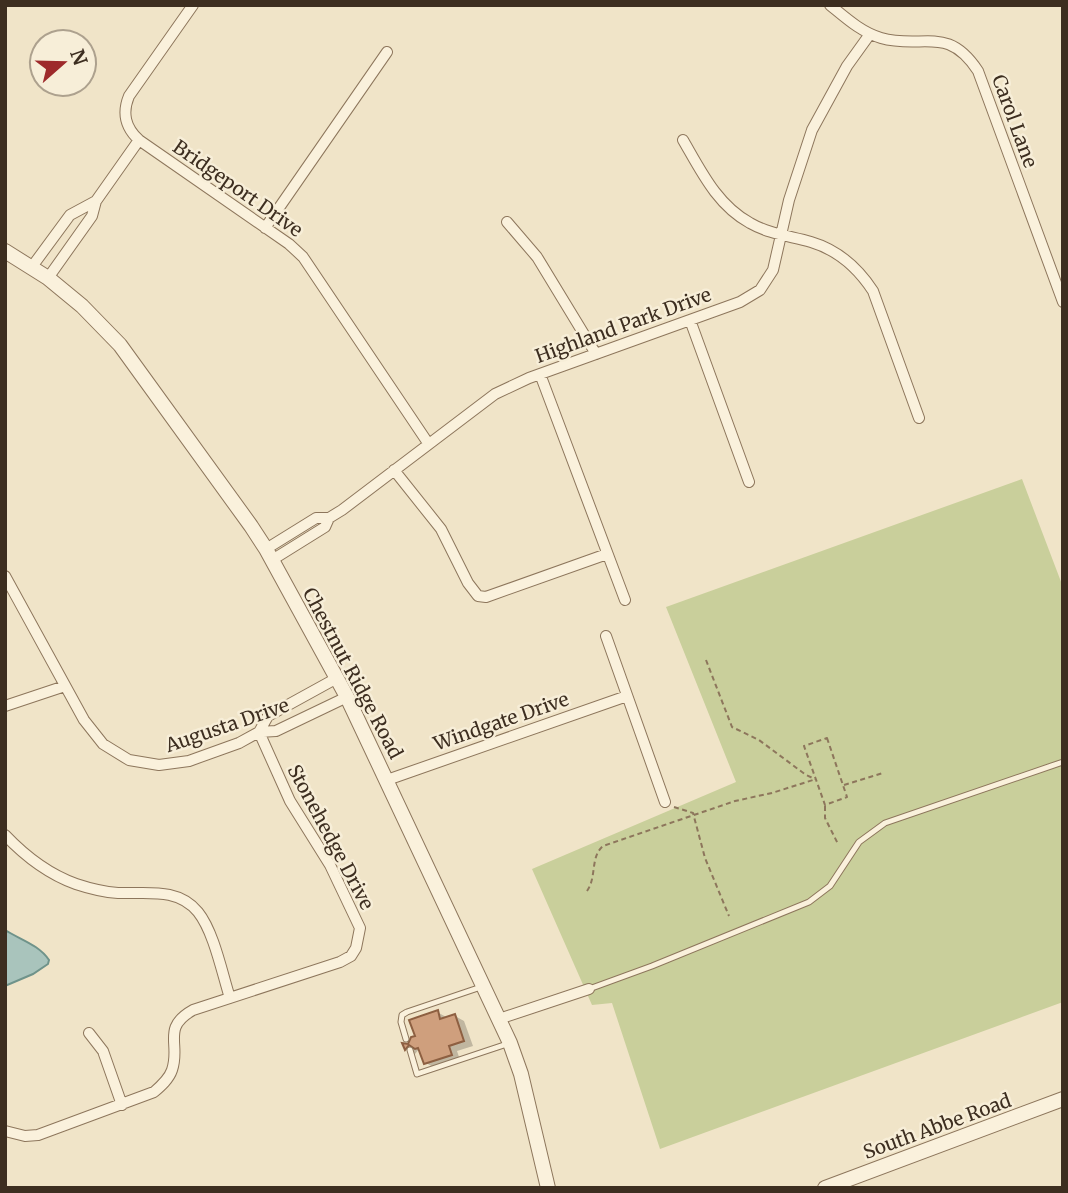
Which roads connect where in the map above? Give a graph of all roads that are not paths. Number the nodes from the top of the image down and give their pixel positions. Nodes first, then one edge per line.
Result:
1 (193, 5) edge
2 (830, 5) edge
3 (870, 34) junction
4 (387, 52) dead end
5 (139, 140) junction
6 (683, 140) dead end
7 (96, 201) junction
8 (507, 222) dead end
9 (265, 228) junction
10 (781, 235) junction
11 (5, 251) edge
12 (31, 268) junction
13 (48, 278) junction
14 (1063, 302) edge
15 (690, 320) junction
16 (596, 354) junction
17 (540, 374) junction
18 (919, 418) dead end
19 (428, 443) junction
20 (394, 470) junction
21 (749, 482) dead end
22 (269, 554) junction
23 (607, 554) junction
24 (5, 576) edge
25 (625, 600) dead end
26 (606, 636) dead end
27 (337, 678) junction
28 (65, 686) junction
29 (627, 696) junction
30 (347, 697) junction
31 (5, 706) edge
32 (259, 732) junction
33 (1063, 762) edge
34 (387, 780) junction
35 (667, 804) road end
36 (5, 835) edge
37 (483, 986) junction
38 (589, 989) joint
39 (230, 998) junction
40 (499, 1019) junction
41 (89, 1033) dead end
42 (406, 1039) dead end
43 (510, 1043) junction
44 (410, 1051) dead end
45 (1063, 1100) edge
46 (122, 1105) junction
47 (5, 1132) edge
48 (548, 1188) edge
49 (825, 1188) edge

1 - 5 street
2 - 3 street, Carol Lane
3 - 10 street, Highland Park Drive
3 - 14 street, Carol Lane
4 - 9 street
5 - 7 street
5 - 9 street, Bridgeport Drive
6 - 10 street
7 - 12 street
7 - 13 street
8 - 16 street
9 - 19 street, Bridgeport Drive
10 - 15 street, Highland Park Drive
10 - 18 street
11 - 12 street, Chestnut Ridge Road
12 - 13 street, Chestnut Ridge Road
13 - 22 street, Chestnut Ridge Road
15 - 16 street, Highland Park Drive
15 - 21 street
16 - 17 street, Highland Park Drive
17 - 19 street, Highland Park Drive
17 - 23 street
19 - 20 street, Highland Park Drive
20 - 22 street, Highland Park Drive
20 - 23 street
22 - 27 street, Chestnut Ridge Road
23 - 25 street
24 - 28 street, Augusta Drive
26 - 29 street
27 - 30 street, Chestnut Ridge Road
27 - 32 street
28 - 31 street
28 - 32 street, Augusta Drive
29 - 34 street, Windgate Drive
29 - 35 street
30 - 32 street, Augusta Drive
30 - 34 street, Chestnut Ridge Road
32 - 39 street, Stonehedge Drive
33 - 38 lane
34 - 37 street, Chestnut Ridge Road
36 - 39 street
37 - 40 street, Chestnut Ridge Road
37 - 42 lane
38 - 40 street
39 - 46 street, Stonehedge Drive
40 - 43 street, Chestnut Ridge Road
41 - 46 street
43 - 44 lane
43 - 48 street, Chestnut Ridge Road
45 - 49 street, South Abbe Road
46 - 47 street, Stonehedge Drive

